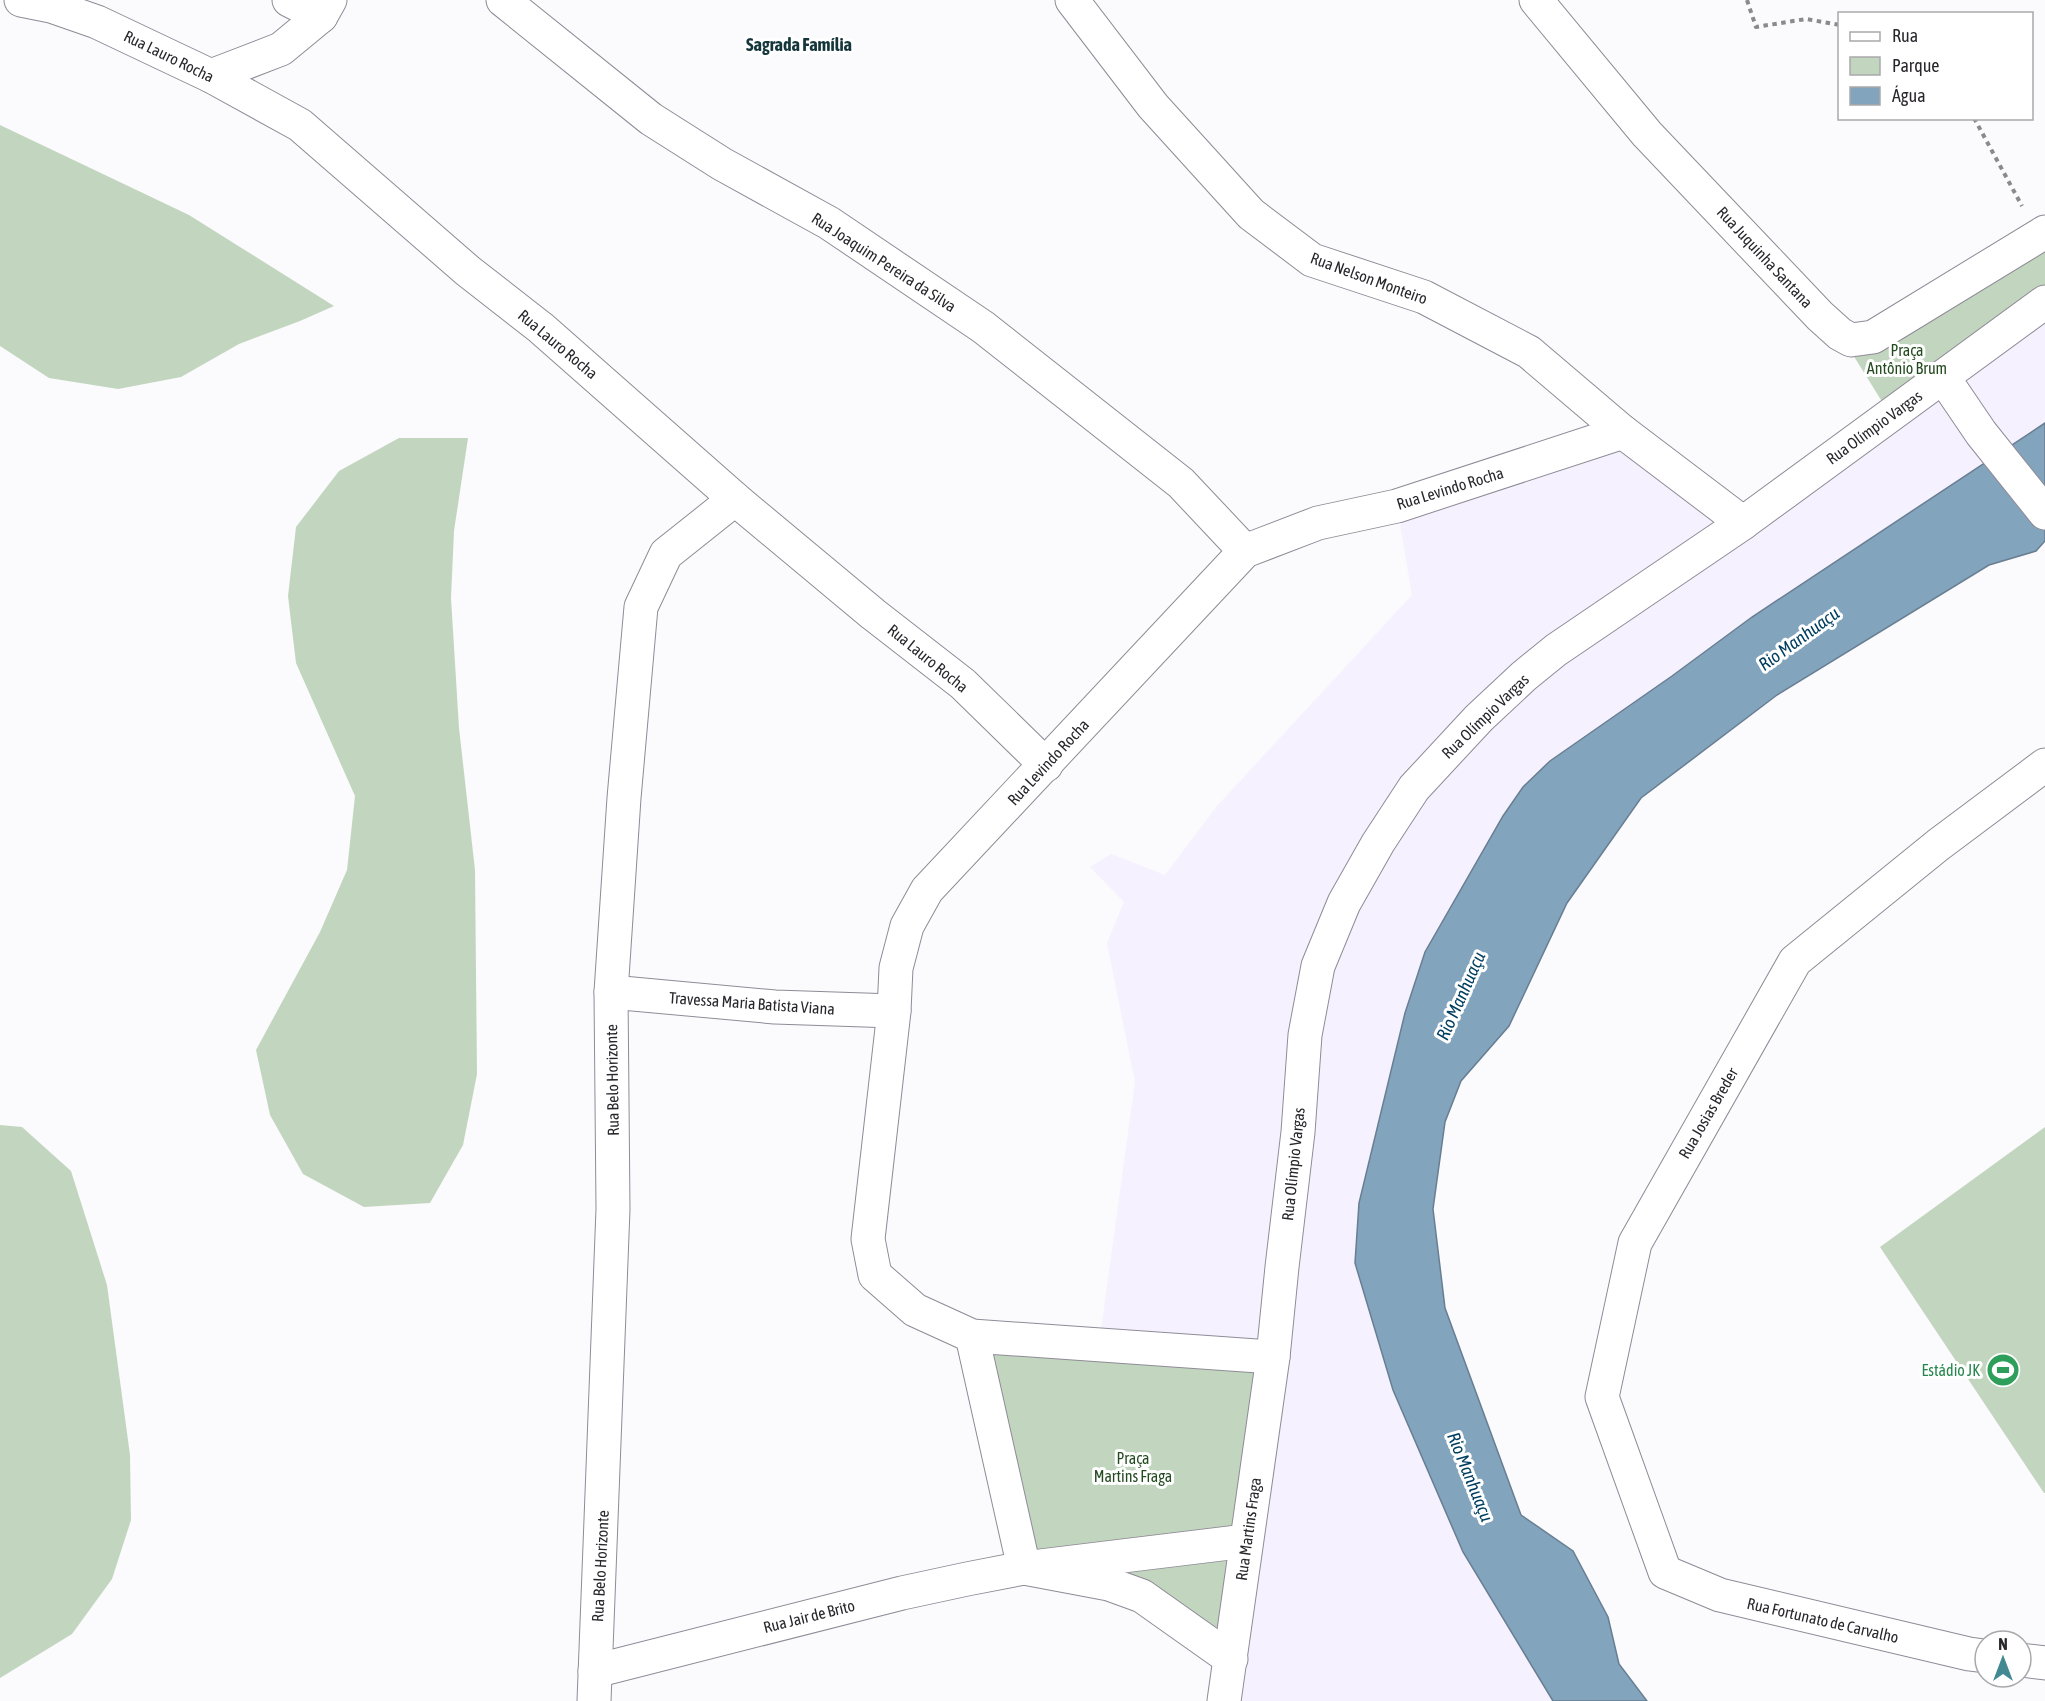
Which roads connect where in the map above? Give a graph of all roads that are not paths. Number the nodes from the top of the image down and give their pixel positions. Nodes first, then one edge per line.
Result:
1 (21, 0) edge
2 (289, 0) edge
3 (503, 0) edge
4 (1072, 0) edge
5 (1536, 0) edge
6 (325, 8) edge
7 (211, 76) junction
8 (2042, 234) edge
9 (2045, 302) edge
10 (1943, 377) junction
11 (1623, 432) junction
12 (735, 499) junction
13 (2045, 513) edge
14 (1743, 522) junction
15 (1245, 551) junction
16 (1046, 765) junction
17 (2045, 765) edge
18 (611, 992) junction
19 (894, 1011) junction
20 (972, 1336) junction
21 (1273, 1357) junction
22 (1246, 1541) junction
23 (1024, 1568) junction
24 (1665, 1572) joint
25 (1973, 1654) edge
26 (1231, 1659) junction
27 (594, 1686) edge
28 (1224, 1701) edge

1 - 7 street, Rua Lauro Rocha
2 - 6 street
3 - 15 street, Rua Joaquim Pereira da Silva
4 - 11 street, Rua Nelson Monteiro
5 - 8 street, Rua Juquinha Santana
6 - 7 street
7 - 12 street, Rua Lauro Rocha
9 - 10 street, Rua Olímpio Vargas
10 - 13 street
10 - 14 street, Rua Olímpio Vargas
11 - 14 street, Rua Nelson Monteiro
11 - 15 street, Rua Levindo Rocha
12 - 16 street, Rua Lauro Rocha
12 - 18 street, Rua Belo Horizonte
14 - 21 street, Rua Olímpio Vargas
15 - 16 street, Rua Levindo Rocha
16 - 19 street, Rua Levindo Rocha
17 - 24 street, Rua Josias Breder
18 - 19 street, Travessa Maria Batista Viana
18 - 27 street, Rua Belo Horizonte
19 - 20 street, Rua Levindo Rocha
20 - 21 street
20 - 23 street
21 - 22 street, Rua Martins Fraga
22 - 23 street, Rua Jair de Brito
22 - 26 street, Rua Martins Fraga
23 - 26 street
23 - 27 street, Rua Jair de Brito
24 - 25 street, Rua Fortunato de Carvalho
26 - 28 street, Rua Martins Fraga

